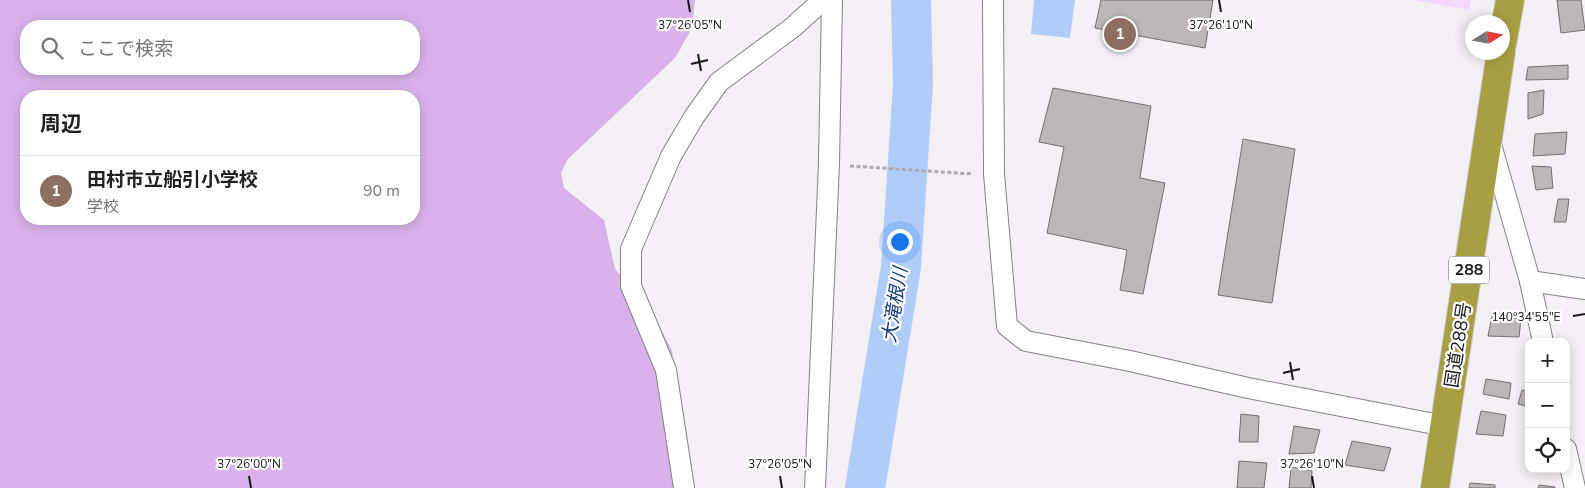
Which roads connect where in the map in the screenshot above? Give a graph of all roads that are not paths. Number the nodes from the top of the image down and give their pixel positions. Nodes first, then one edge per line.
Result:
1 (823, 0) edge
2 (832, 0) edge
3 (993, 0) edge
4 (1510, 0) edge
5 (1507, 15) edge
6 (1500, 60) edge
7 (1489, 136) junction
8 (1530, 281) junction
9 (1585, 289) edge
10 (1542, 338) edge
11 (1445, 426) junction
12 (1570, 467) edge
13 (684, 488) edge
14 (815, 488) edge
15 (1436, 488) edge
16 (1575, 488) edge

1 - 13 street
2 - 14 street
3 - 11 street
4 - 5 highway
6 - 7 highway, 国道288号 / 288
7 - 8 street
7 - 11 highway, 国道288号 / 288
8 - 9 street
8 - 10 street
11 - 15 highway, 国道288号 / 288
12 - 16 street

